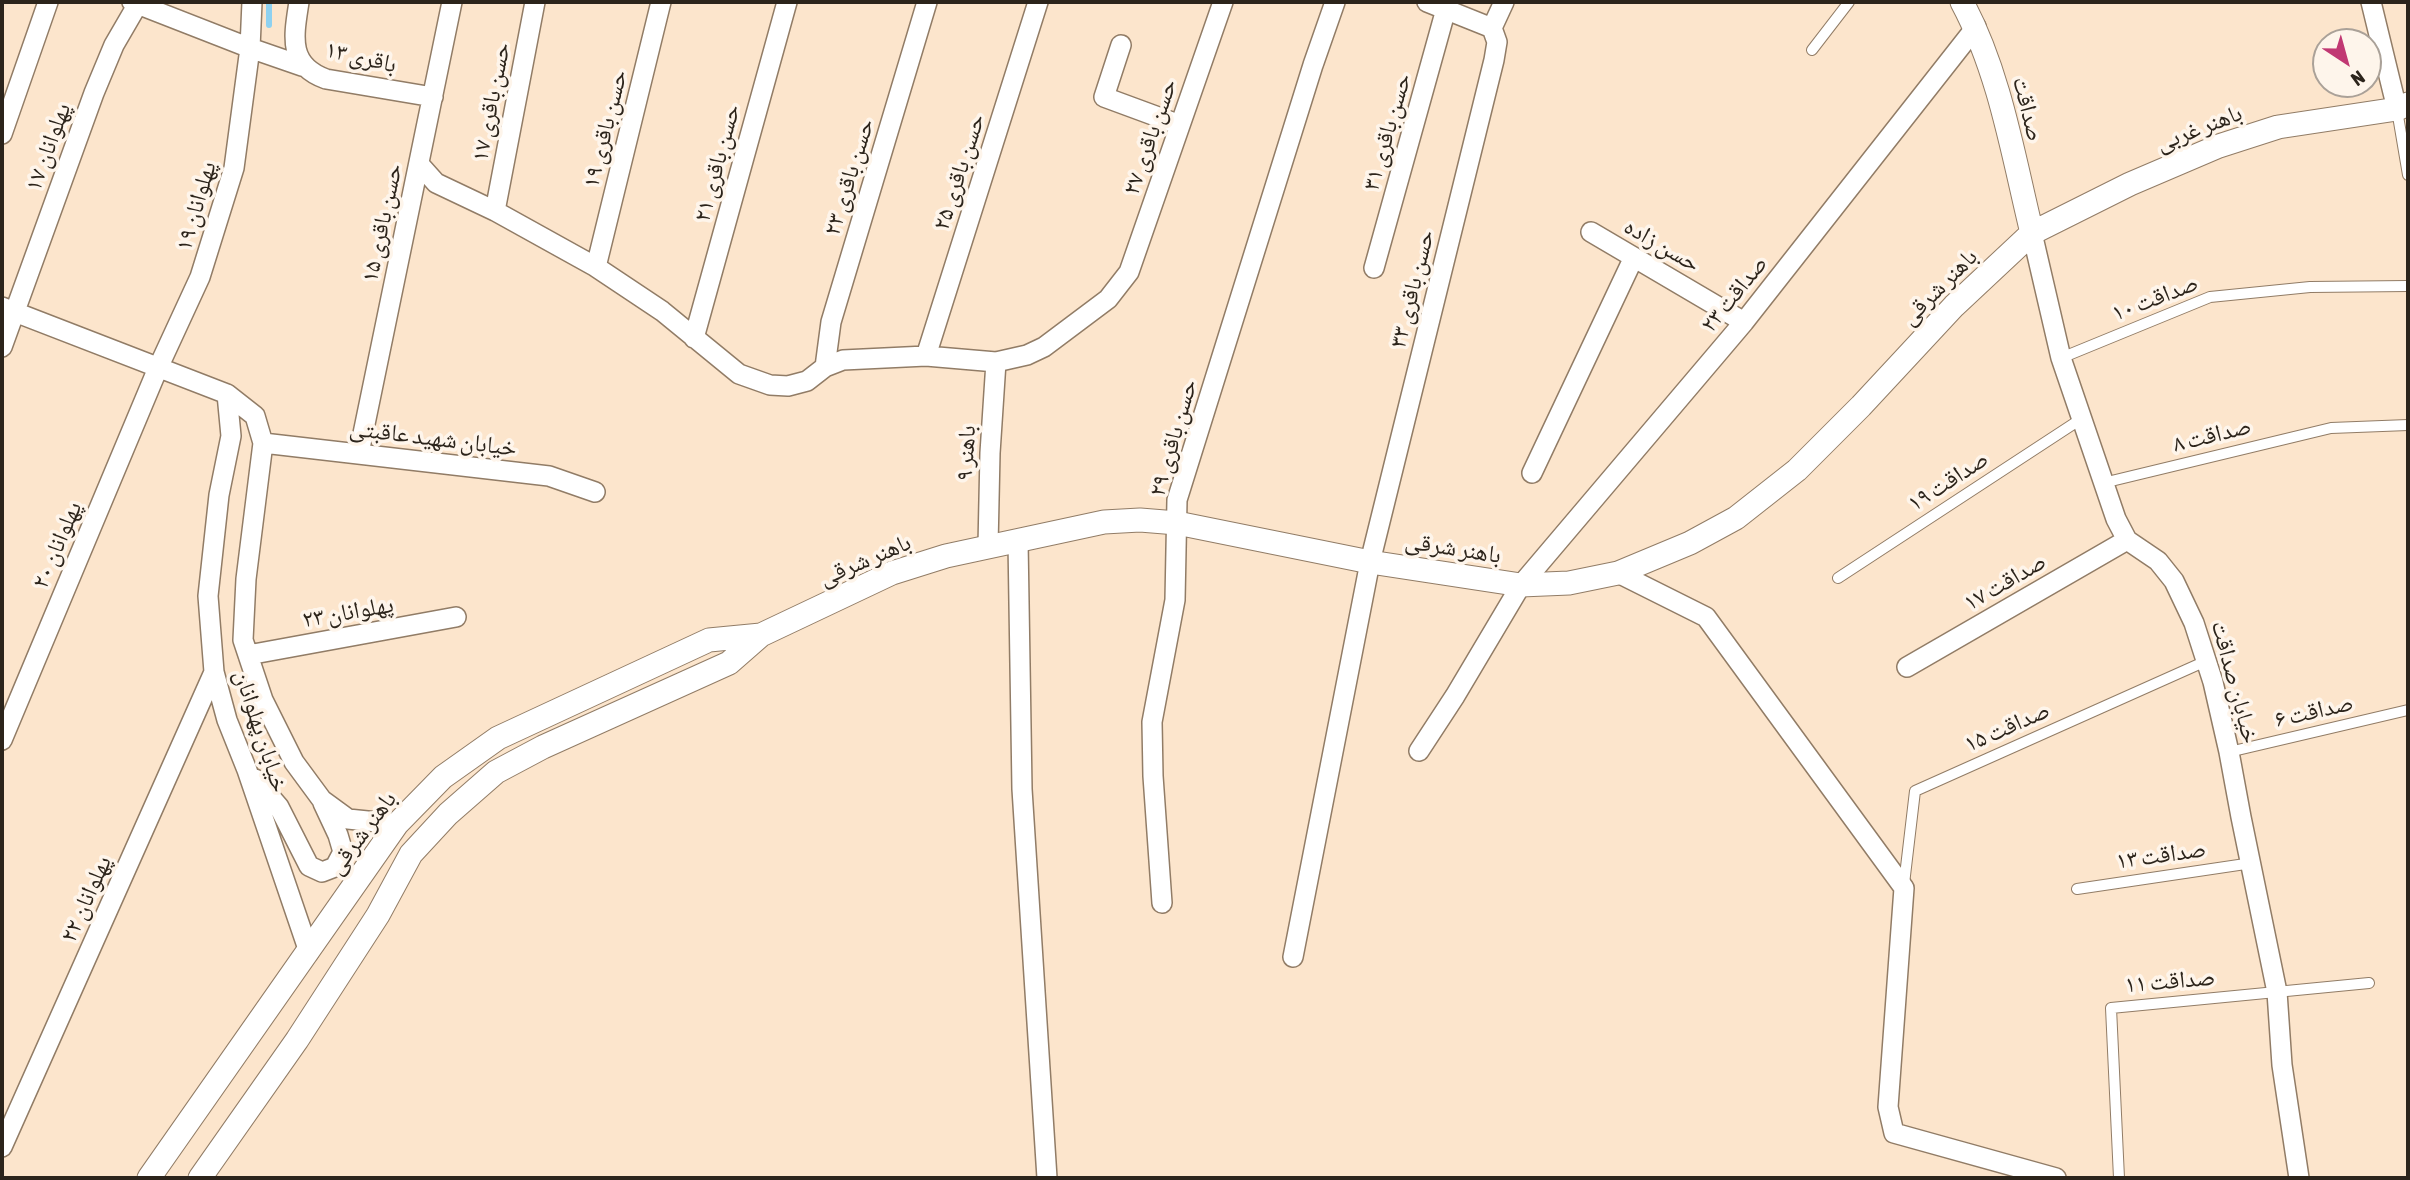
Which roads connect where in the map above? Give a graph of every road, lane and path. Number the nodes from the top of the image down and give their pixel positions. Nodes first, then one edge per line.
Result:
1 (48, 2) edge
2 (136, 2) edge
3 (252, 2) edge
4 (299, 2) edge
5 (452, 2) edge
6 (535, 2) edge
7 (661, 2) edge
8 (787, 2) edge
9 (927, 2) edge
10 (1038, 2) edge
11 (1223, 2) edge
12 (1335, 2) edge
13 (1427, 2) edge
14 (1504, 2) edge
15 (1849, 2) edge
16 (1962, 2) edge
17 (2371, 2) edge
18 (1446, 9) junction
19 (1976, 27) junction
20 (1492, 28) junction
21 (1121, 45) dead end
22 (250, 48) junction
23 (1812, 50) dead end
24 (302, 66) junction
25 (433, 97) junction
26 (2404, 109) edge
27 (1180, 125) junction
28 (2, 134) edge
29 (419, 164) junction
30 (2408, 175) edge
31 (495, 211) junction
32 (1591, 232) dead end
33 (2032, 233) junction
34 (1634, 257) junction
35 (596, 267) junction
36 (1374, 268) dead end
37 (2408, 286) edge
38 (9, 310) edge
39 (1744, 322) junction
40 (694, 338) junction
41 (2, 347) edge
42 (926, 356) junction
43 (2061, 358) junction
44 (996, 362) junction
45 (824, 367) junction
46 (158, 368) junction
47 (227, 394) junction
48 (2081, 419) junction
49 (2408, 425) edge
50 (264, 443) junction
51 (359, 453) junction
52 (1532, 472) dead end
53 (2102, 483) junction
54 (595, 492) dead end
55 (1177, 523) junction
56 (2127, 540) junction
57 (1018, 541) junction
58 (988, 546) junction
59 (1370, 562) junction
60 (1618, 573) junction
61 (1838, 578) dead end
62 (1521, 585) junction
63 (456, 617) dead end
64 (761, 635) junction
65 (248, 655) junction
66 (2206, 661) junction
67 (1907, 667) dead end
68 (214, 672) junction
69 (2408, 710) edge
70 (2, 740) edge
71 (1419, 751) dead end
72 (2230, 752) junction
73 (247, 770) junction
74 (322, 800) junction
75 (397, 824) junction
76 (2252, 863) junction
77 (1904, 888) junction
78 (2077, 888) dead end
79 (1162, 903) dead end
80 (309, 952) junction
81 (1293, 957) dead end
82 (2369, 983) dead end
83 (2277, 992) junction
84 (2, 1147) edge
85 (2295, 1154) junction
86 (149, 1178) edge
87 (200, 1178) edge
88 (1047, 1178) edge
89 (2056, 1178) edge
90 (2119, 1178) edge
91 (2284, 1178) edge
92 (2299, 1178) edge

1 - 28 street
2 - 22 street
2 - 38 street, پهلوانان ۱۷
3 - 22 street
4 - 24 street, باقری ۱۳
5 - 25 street, حسن باقری ۱۵
6 - 31 street, حسن باقری ۱۷
7 - 35 street, حسن باقری ۱۹
8 - 40 street, حسن باقری ۲۱
9 - 45 street, حسن باقری ۲۳
10 - 42 street, حسن باقری ۲۵
11 - 27 street, حسن باقری ۲۷
12 - 55 street, حسن باقری ۲۹
13 - 18 street
14 - 20 street
15 - 23 lane
16 - 19 street, صداقت
17 - 26 street
18 - 20 street
18 - 36 street, حسن باقری ۳۱
19 - 33 street, صداقت
19 - 39 street, صداقت ۲۳
20 - 59 street, حسن باقری ۳۳
21 - 27 street
22 - 24 street
22 - 46 street, پهلوانان ۱۹
24 - 25 street, باقری ۱۳
25 - 29 street, حسن باقری ۱۵
26 - 30 lane
26 - 33 street, باهنر غربی
27 - 44 street, حسن باقری ۲۷
29 - 31 street
29 - 51 street, حسن باقری ۱۵
31 - 35 street
32 - 34 street, حسن زاده
33 - 43 street
33 - 60 street, باهنر شرقی
34 - 39 street, حسن زاده
34 - 52 street
35 - 40 street
37 - 43 lane, صداقت ۱۰
38 - 41 street, پهلوانان ۱۷
38 - 46 street
39 - 62 street, صداقت ۲۳
40 - 45 street
42 - 44 street
42 - 45 street
43 - 48 street
44 - 58 street, باهنر ۹
46 - 47 street
46 - 70 street, پهلوانان ۲۰
47 - 50 street
47 - 68 street, خیابان پهلوانان
48 - 53 street
48 - 61 lane, صداقت ۱۹
49 - 53 lane, صداقت ۸
50 - 51 street, خیابان شهید عاقبتی
50 - 65 street, خیابان پهلوانان
51 - 54 street, خیابان شهید عاقبتی
53 - 56 street
55 - 57 street, باهنر شرقی
55 - 59 street, باهنر شرقی
55 - 79 street, حسن باقری ۲۹
56 - 66 street, خیابان صداقت
56 - 67 street, صداقت ۱۷
57 - 58 street, باهنر شرقی
57 - 88 street
58 - 64 street, باهنر شرقی
59 - 62 street, باهنر شرقی
59 - 81 street, حسن باقری ۳۳
60 - 62 street, باهنر شرقی
60 - 77 street
62 - 71 street, صداقت ۲۳
63 - 65 street, پهلوانان ۲۳
64 - 75 street, باهنر شرقی
64 - 87 street, باهنر شرقی
65 - 74 street, خیابان پهلوانان
66 - 72 street, خیابان صداقت
66 - 77 lane, صداقت ۱۵
68 - 73 street, خیابان پهلوانان
68 - 84 street, پهلوانان ۲۲
69 - 72 lane, صداقت ۶
72 - 76 street, خیابان صداقت
73 - 74 street
73 - 80 street, خیابان پهلوانان
74 - 75 street, خیابان پهلوانان
75 - 80 street, باهنر شرقی
76 - 78 lane, صداقت ۱۳
76 - 83 street, خیابان صداقت
77 - 89 street
80 - 86 street, باهنر شرقی
82 - 83 lane
83 - 85 street, خیابان صداقت
83 - 90 lane, صداقت ۱۱
85 - 91 street
85 - 92 street, خیابان صداقت

